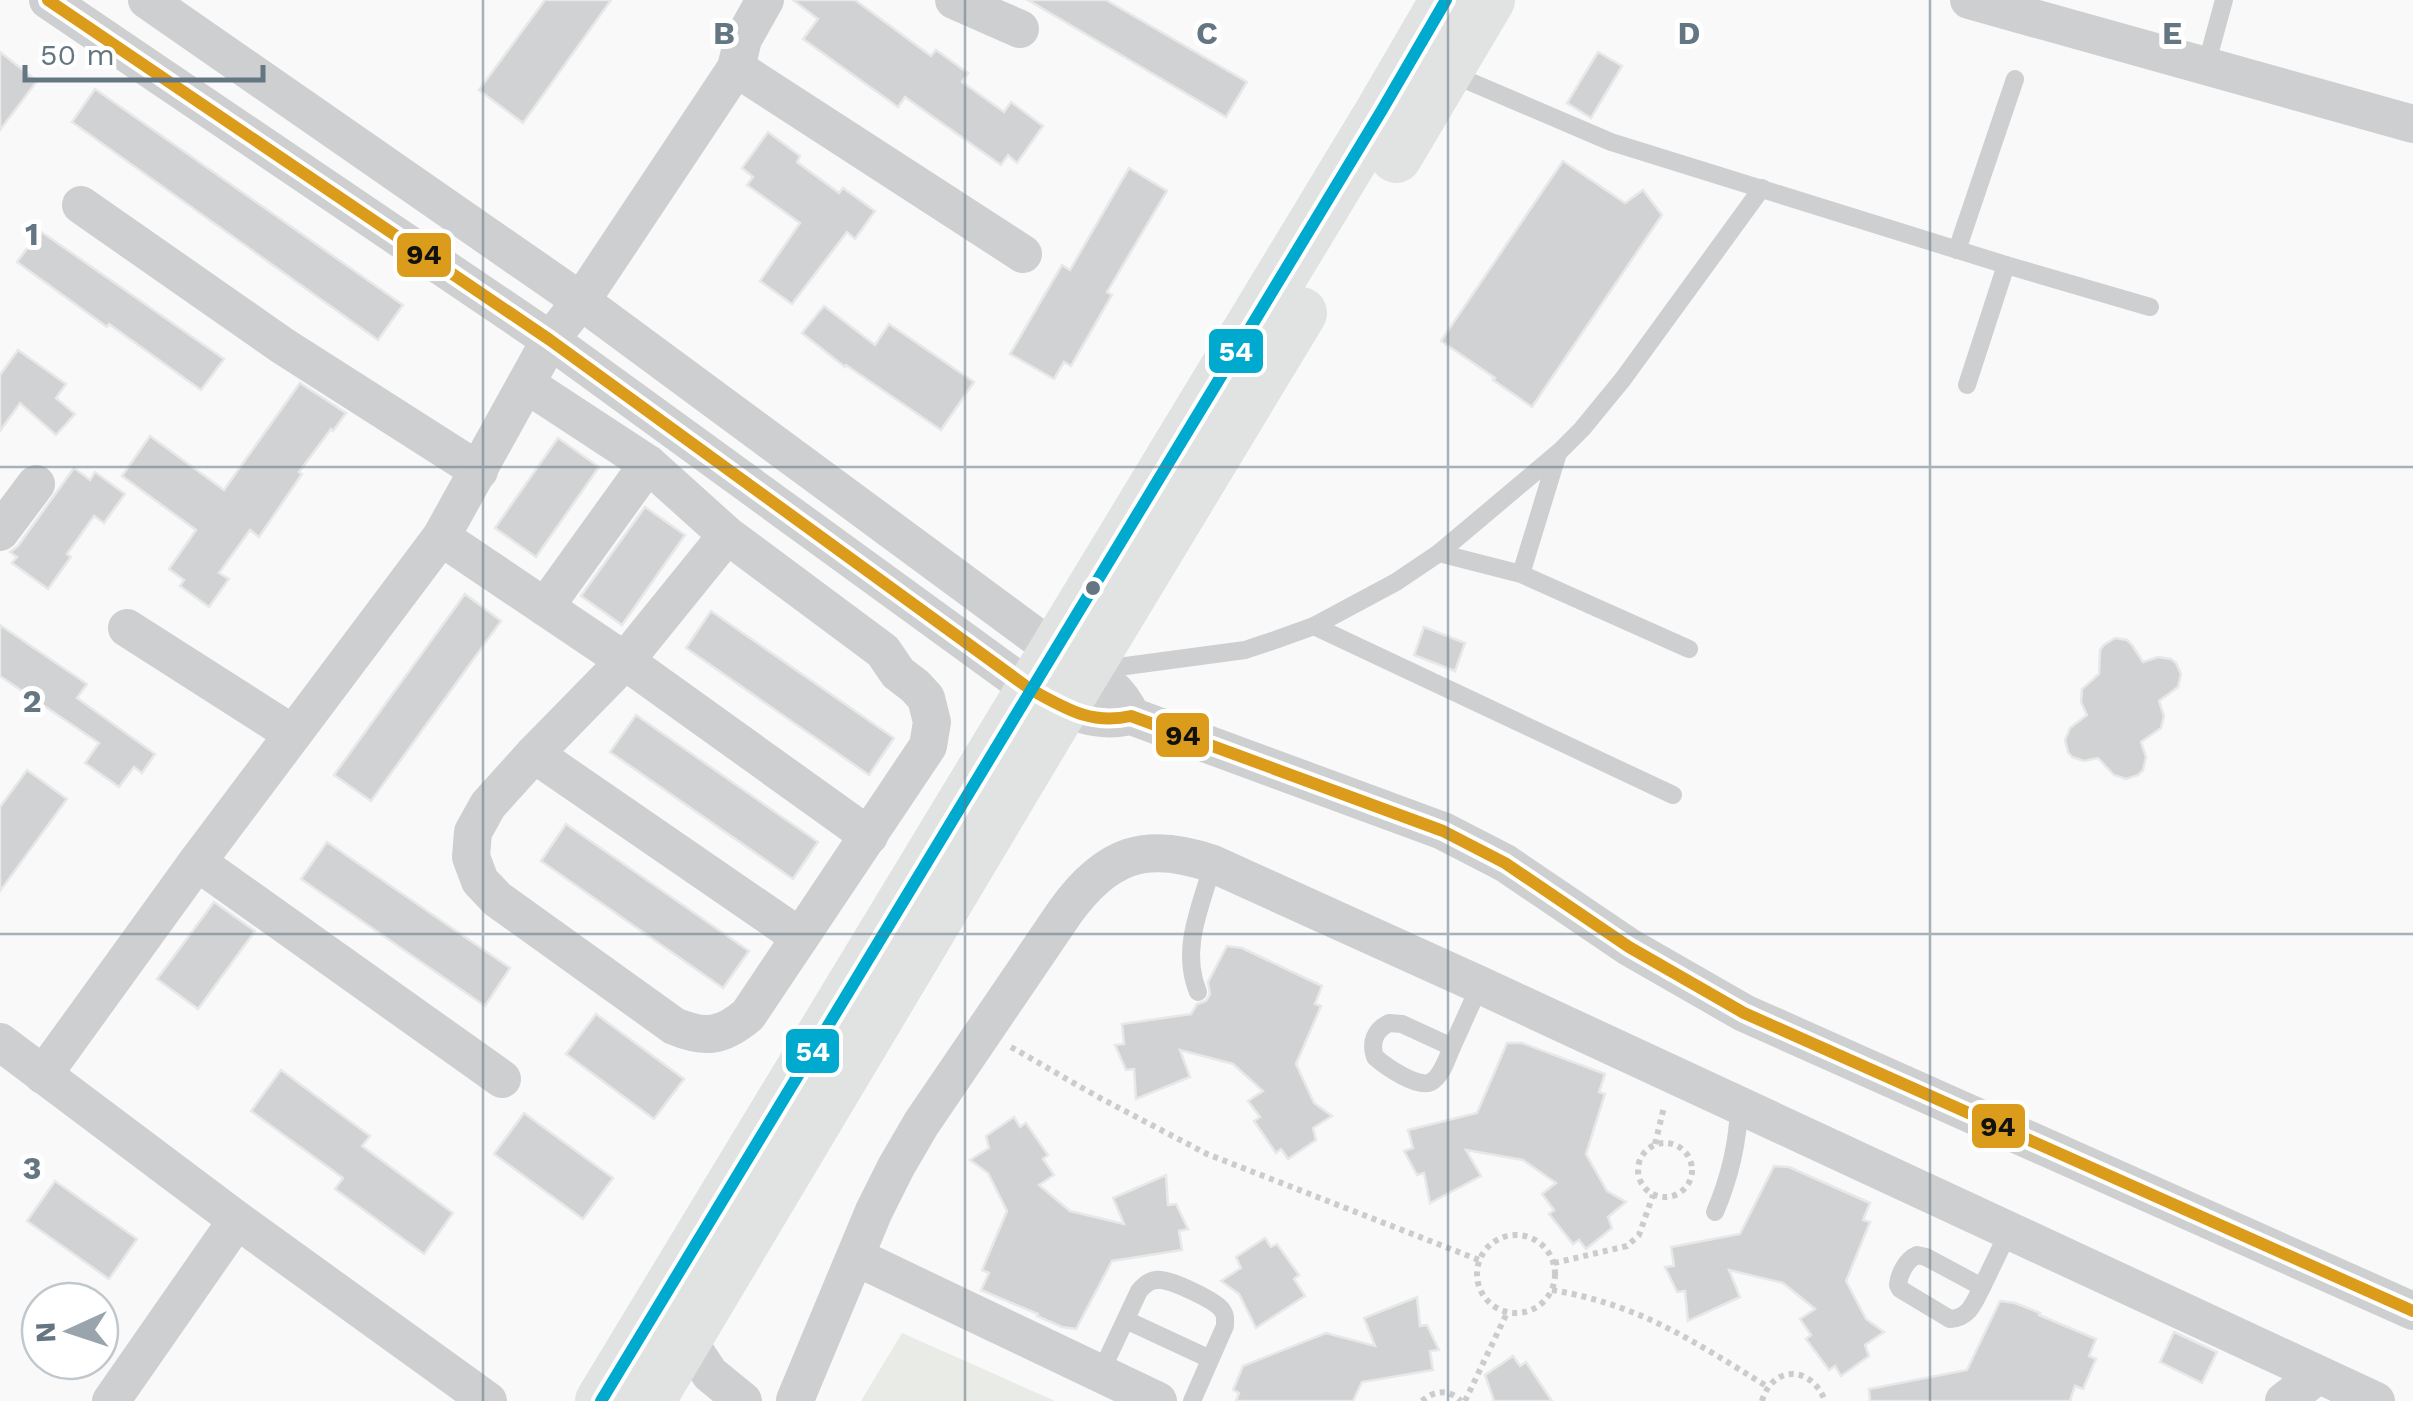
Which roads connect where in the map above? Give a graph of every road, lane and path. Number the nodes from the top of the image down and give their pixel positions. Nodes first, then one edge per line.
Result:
1 (48, 0) edge
2 (147, 0) edge
3 (766, 0) edge
4 (954, 0) edge
5 (1446, 0) edge
6 (1489, 0) edge
7 (1968, 0) edge
8 (2224, 0) edge
9 (1020, 29) dead end
10 (2206, 66) junction
11 (736, 68) junction
12 (1448, 72) junction
13 (2015, 80) dead end
14 (2413, 124) edge
15 (1762, 188) junction
16 (81, 205) dead end
17 (1957, 250) junction
18 (1023, 254) dead end
19 (2006, 266) junction
20 (582, 301) junction
21 (2150, 307) dead end
22 (550, 340) junction
23 (526, 384) junction
24 (1966, 384) dead end
25 (1558, 452) junction
26 (648, 464) junction
27 (479, 472) junction
28 (36, 484) dead end
29 (0, 532) edge
30 (726, 536) junction
31 (441, 538) junction
32 (1439, 553) junction
33 (1521, 574) junction
34 (545, 607) junction
35 (1314, 626) junction
36 (128, 628) dead end
37 (1689, 649) dead end
38 (625, 661) junction
39 (1058, 679) junction
40 (293, 734) junction
41 (534, 754) junction
42 (1674, 794) dead end
43 (869, 836) junction
44 (197, 862) junction
45 (1213, 864) junction
46 (800, 937) junction
47 (1480, 985) junction
48 (1198, 992) dead end
49 (984, 1031) junction
50 (0, 1042) edge
51 (1452, 1047) dead end
52 (44, 1075) junction
53 (502, 1079) dead end
54 (1739, 1106) junction
55 (1653, 1195) junction
56 (1715, 1212) dead end
57 (236, 1220) junction
58 (2009, 1231) junction
59 (856, 1257) junction
60 (1479, 1260) junction
61 (1554, 1263) junction
62 (1982, 1287) junction
63 (1552, 1290) junction
64 (2413, 1312) edge
65 (1507, 1314) junction
66 (1126, 1320) junction
67 (686, 1338) junction
68 (1210, 1359) junction
69 (1100, 1374) junction
70 (2318, 1375) junction
71 (1768, 1386) junction
72 (796, 1400) edge
73 (112, 1401) edge
74 (488, 1401) edge
75 (600, 1401) edge
76 (649, 1401) edge
77 (743, 1401) edge
78 (767, 1401) edge
79 (1158, 1401) edge
80 (1192, 1401) edge
81 (1422, 1401) edge
82 (1463, 1401) edge
83 (1762, 1401) edge
84 (1825, 1401) edge
85 (2284, 1401) edge
86 (2376, 1401) edge

1 - 22 street
2 - 20 street
3 - 11 street
4 - 9 street
5 - 39 main road
6 - 12 main road
7 - 10 street
8 - 10 lane
10 - 14 street
11 - 18 street
11 - 20 street
12 - 15 lane
12 - 39 main road
13 - 17 lane
15 - 17 lane
15 - 25 lane
16 - 27 street
17 - 19 lane
19 - 21 lane
19 - 24 lane
20 - 22 street
20 - 39 street
22 - 23 street
22 - 39 street
23 - 26 street
23 - 27 street
25 - 32 lane
25 - 33 lane
26 - 30 street
26 - 34 street
27 - 31 street
28 - 29 street
30 - 38 street
30 - 43 street
31 - 34 street
31 - 40 street
32 - 33 lane
32 - 35 lane
33 - 37 lane
34 - 38 street
35 - 39 lane
35 - 42 lane
36 - 40 street
38 - 41 street
38 - 43 street
39 - 64 street
39 - 67 main road
39 - 75 main road
40 - 44 street
41 - 46 street
41 - 46 street
43 - 46 street
44 - 52 street
44 - 53 street
45 - 47 street
45 - 48 lane
45 - 49 street
47 - 51 lane
47 - 54 street
49 - 59 street
49 - 60 path
50 - 52 street
52 - 57 street
54 - 56 lane
54 - 58 street
55 - 55 path
55 - 61 path
57 - 73 street
57 - 74 street
58 - 62 lane
58 - 70 street
59 - 69 street
59 - 72 street
60 - 61 path
60 - 65 path
61 - 63 path
62 - 62 lane
63 - 65 path
63 - 71 path
65 - 82 path
66 - 68 lane
66 - 68 lane
66 - 69 lane
67 - 76 main road
67 - 77 street
68 - 80 lane
69 - 79 street
70 - 85 street
70 - 86 street
71 - 83 path
71 - 84 path
72 - 78 street
81 - 82 path

